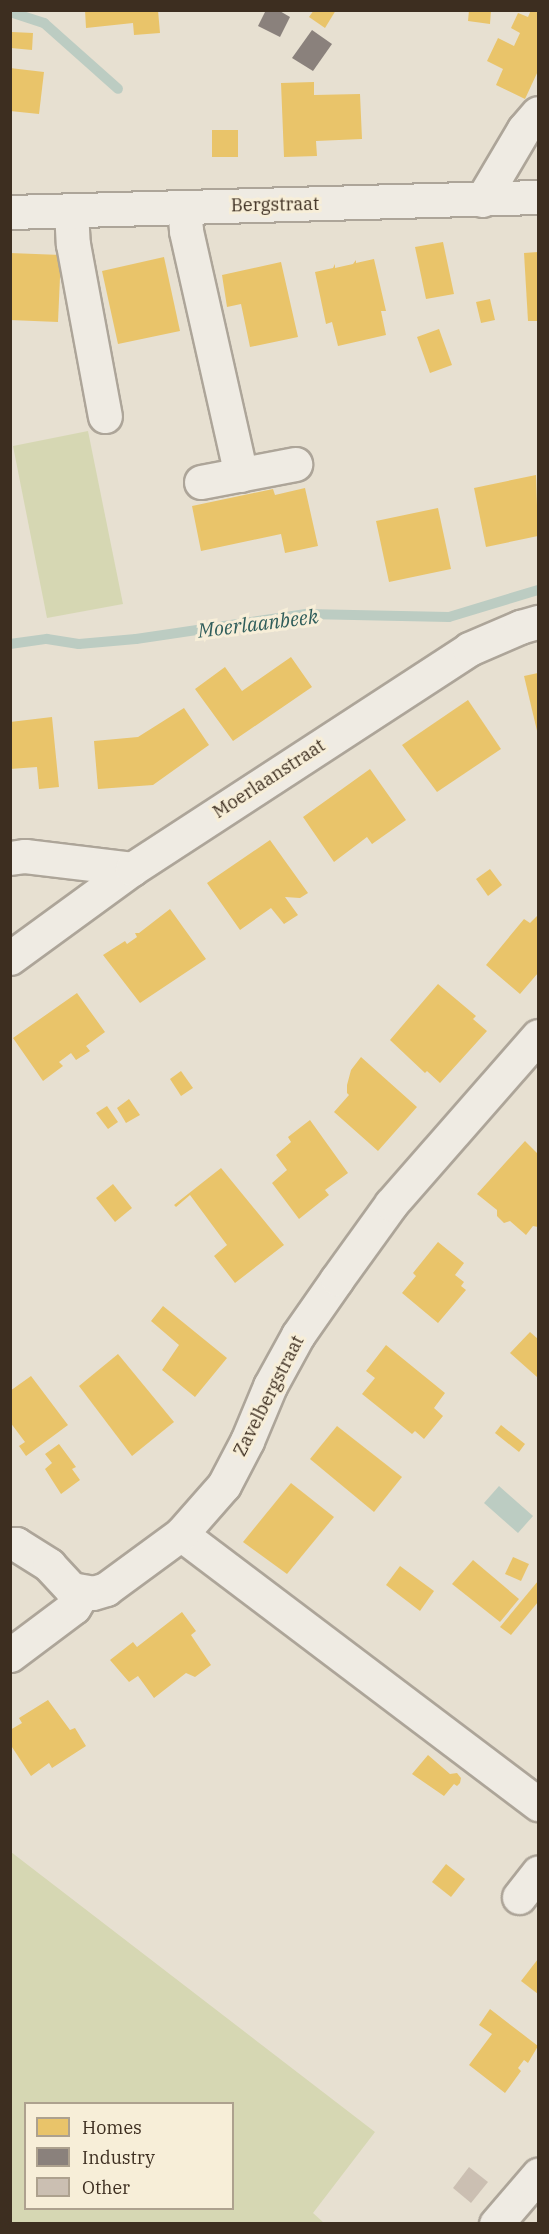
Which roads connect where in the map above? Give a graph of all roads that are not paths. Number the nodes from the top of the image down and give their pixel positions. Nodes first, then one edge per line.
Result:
1 (538, 113) edge
2 (538, 197) edge
3 (482, 200) junction
4 (184, 207) junction
5 (71, 210) junction
6 (10, 212) edge
7 (105, 416) dead end
8 (295, 464) dead end
9 (241, 475) junction
10 (201, 482) dead end
11 (538, 622) edge
12 (10, 858) edge
13 (132, 868) junction
14 (10, 958) edge
15 (538, 1036) edge
16 (182, 1534) junction
17 (10, 1544) edge
18 (83, 1592) junction
19 (10, 1655) edge
20 (538, 1804) edge
21 (538, 2175) edge
22 (496, 2223) edge

1 - 3 street
2 - 3 street, Bergstraat
3 - 4 street, Bergstraat
4 - 5 street, Bergstraat
4 - 9 street
5 - 6 street, Bergstraat
5 - 7 street
8 - 9 street
9 - 10 street
11 - 13 street, Moerlaanstraat
12 - 13 street
13 - 14 street, Moerlaanstraat
15 - 16 street, Zavelbergstraat
16 - 18 street, Zavelbergstraat
16 - 20 street
17 - 18 street
18 - 19 street
21 - 22 street

